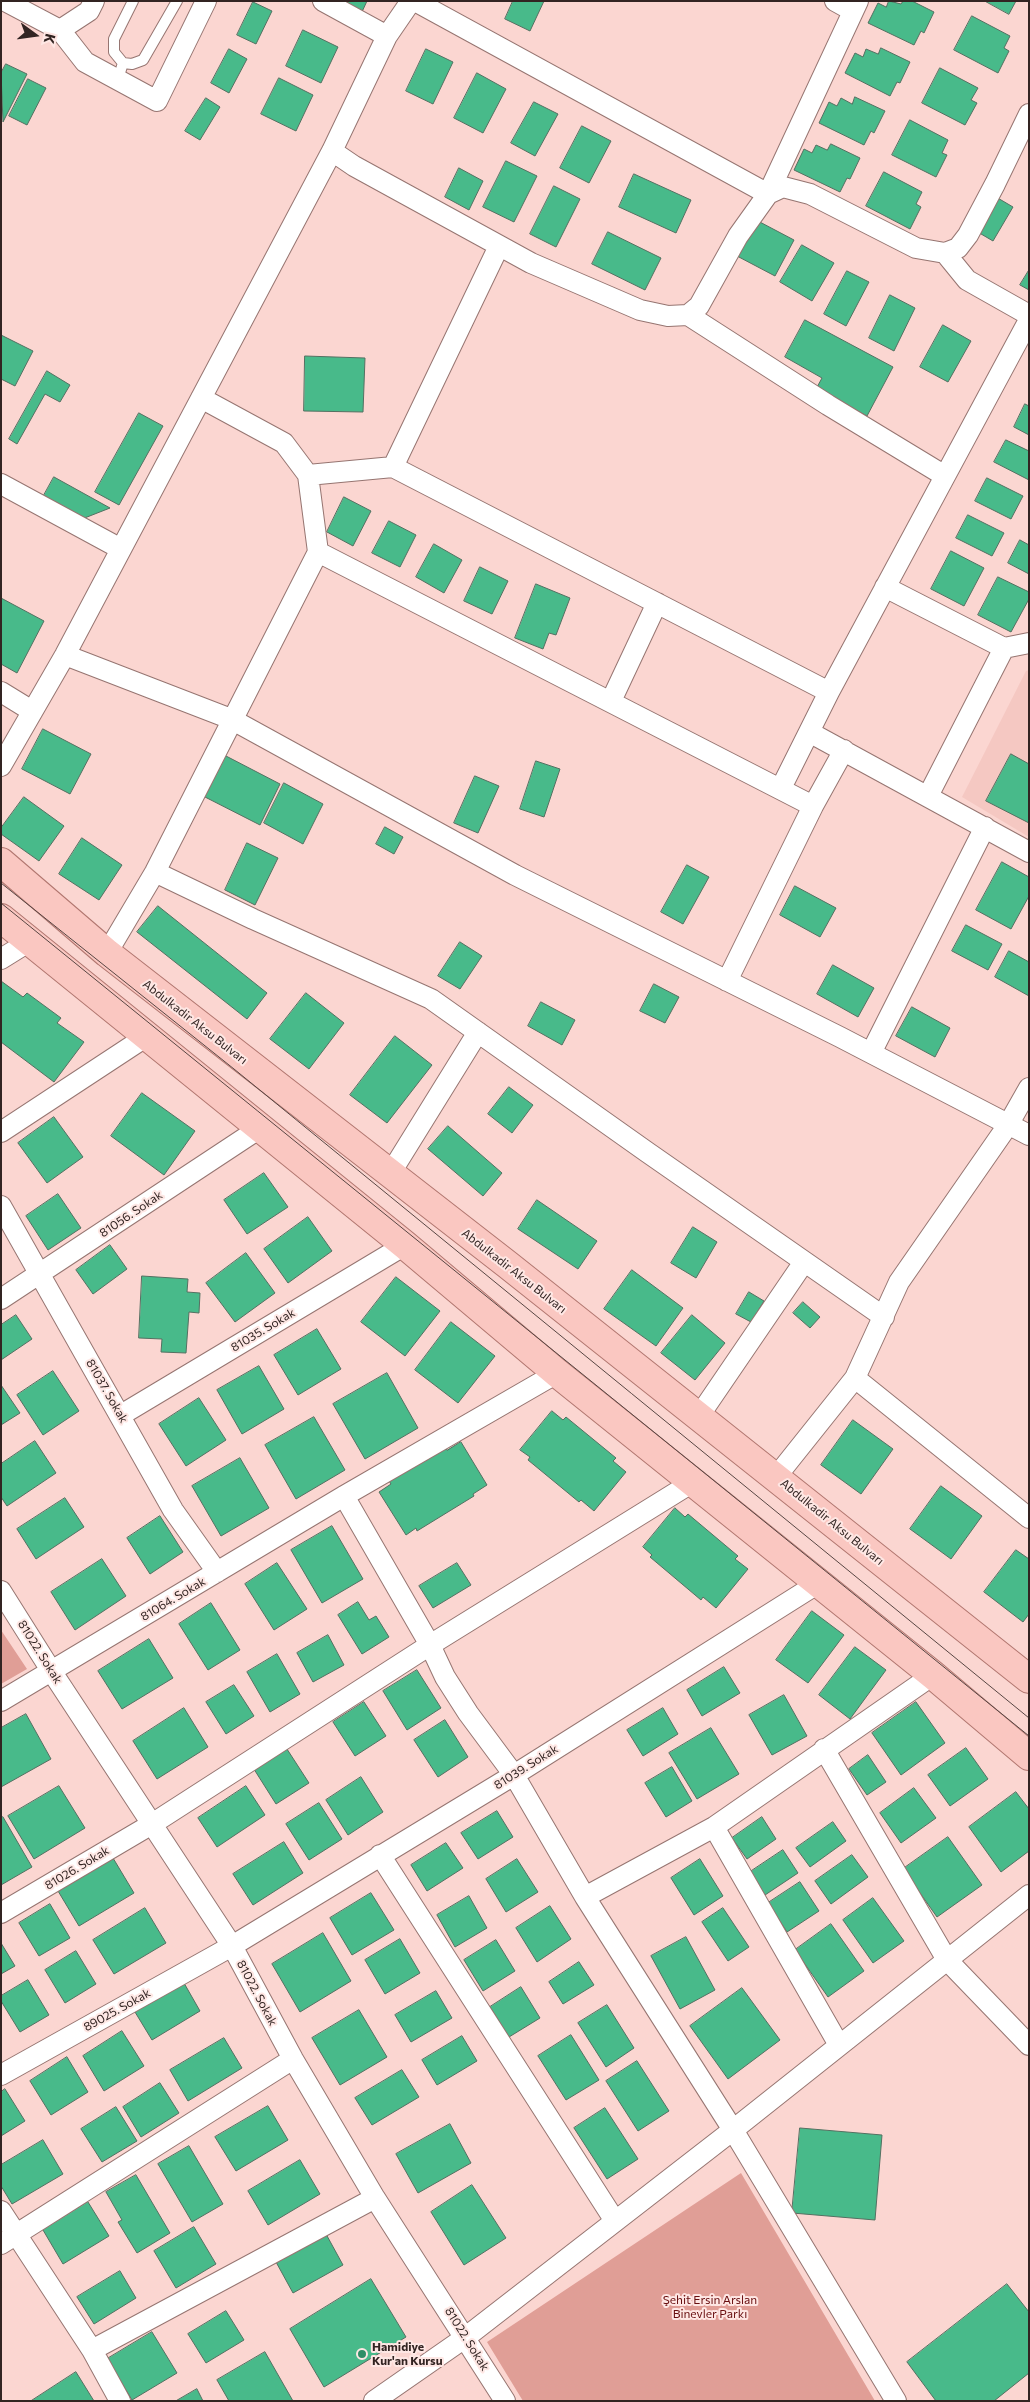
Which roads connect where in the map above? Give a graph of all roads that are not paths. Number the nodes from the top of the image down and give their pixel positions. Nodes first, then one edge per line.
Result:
1 (5, 1) edge
2 (94, 1) edge
3 (133, 1) edge
4 (177, 1) edge
5 (206, 1) edge
6 (323, 1) edge
7 (413, 1) edge
8 (835, 1) edge
9 (855, 6) edge
10 (60, 30) junction
11 (387, 36) junction
12 (121, 71) junction
13 (1029, 114) edge
14 (332, 151) junction
15 (768, 194) junction
16 (499, 246) junction
17 (945, 252) junction
18 (1029, 314) edge
19 (688, 316) junction
20 (1029, 320) edge
21 (201, 398) junction
22 (393, 467) junction
23 (308, 475) junction
24 (945, 476) junction
25 (1, 484) edge
26 (121, 549) junction
27 (318, 552) junction
28 (885, 587) junction
29 (656, 603) junction
30 (1029, 642) edge
31 (1004, 648) junction
32 (65, 655) junction
33 (1, 692) edge
34 (828, 692) junction
35 (611, 701) junction
36 (32, 711) junction
37 (231, 720) junction
38 (809, 732) junction
39 (844, 750) junction
40 (1, 766) edge
41 (782, 788) junction
42 (928, 796) junction
43 (813, 806) junction
44 (985, 828) junction
45 (1029, 852) edge
46 (1, 862) edge
47 (155, 872) junction
48 (1, 918) edge
49 (30, 941) junction
50 (107, 953) junction
51 (1, 959) edge
52 (727, 981) junction
53 (478, 1032) junction
54 (147, 1036) junction
55 (871, 1053) junction
56 (1029, 1088) edge
57 (1008, 1125) junction
58 (260, 1128) junction
59 (1, 1132) edge
60 (1029, 1135) edge
61 (390, 1174) junction
62 (1, 1206) edge
63 (405, 1245) junction
64 (804, 1262) junction
65 (40, 1275) junction
66 (1, 1299) edge
67 (884, 1317) junction
68 (557, 1373) junction
69 (855, 1378) junction
70 (121, 1415) junction
71 (699, 1416) junction
72 (776, 1477) junction
73 (693, 1482) junction
74 (344, 1496) junction
75 (1027, 1512) edge
76 (217, 1572) junction
77 (817, 1584) junction
78 (1, 1591) edge
79 (430, 1645) junction
80 (52, 1672) junction
81 (933, 1675) junction
82 (1029, 1679) edge
83 (1, 1701) edge
84 (824, 1749) junction
85 (1029, 1756) edge
86 (514, 1775) junction
87 (152, 1824) junction
88 (714, 1826) junction
89 (380, 1854) junction
90 (1029, 1895) edge
91 (585, 1897) junction
92 (1, 1913) edge
93 (232, 1946) junction
94 (947, 1960) junction
95 (839, 2045) junction
96 (1029, 2045) edge
97 (293, 2060) junction
98 (1, 2075) edge
99 (733, 2130) junction
100 (375, 2198) junction
101 (1, 2211) edge
102 (615, 2221) junction
103 (9, 2239) edge
104 (466, 2337) junction
105 (92, 2350) junction
106 (120, 2401) edge
107 (374, 2401) edge
108 (505, 2401) edge
109 (896, 2401) edge

1 - 10 street
2 - 10 street
3 - 12 lane
4 - 12 lane
5 - 12 street
6 - 11 street
7 - 11 street
7 - 15 street
8 - 9 street
9 - 15 street
10 - 12 street
11 - 14 street
13 - 17 street
14 - 16 street
14 - 21 street
15 - 17 street
15 - 19 street
16 - 19 street
16 - 22 street
17 - 18 street
19 - 24 street
20 - 24 street
21 - 23 street
21 - 26 street
22 - 23 street
22 - 29 street
23 - 27 street
24 - 28 street
25 - 26 street
26 - 32 street
27 - 35 street
27 - 37 street
28 - 31 street
28 - 34 street
29 - 34 street
29 - 35 street
30 - 31 street
31 - 42 street
32 - 36 street
32 - 37 street
33 - 36 street
34 - 38 street
35 - 41 street
36 - 40 street
37 - 47 street
37 - 52 street
38 - 39 street
38 - 41 street
39 - 42 street
39 - 43 street
41 - 43 street
42 - 44 street
43 - 52 street
44 - 45 street
44 - 55 street
46 - 50 main road, Abdulkadir Aksu Bulvarı
47 - 50 street
47 - 53 street
48 - 49 main road
49 - 51 street
49 - 54 main road
50 - 61 main road, Abdulkadir Aksu Bulvarı
52 - 55 street
53 - 61 street
53 - 64 street
54 - 58 main road
54 - 59 street
55 - 57 street
56 - 57 street
57 - 60 street
57 - 67 street
58 - 63 main road
58 - 65 street, 81056. Sokak
61 - 71 main road, Abdulkadir Aksu Bulvarı
62 - 65 street, 81037. Sokak
63 - 68 main road
63 - 70 street, 81035. Sokak
64 - 67 street
64 - 71 street
65 - 66 street, 81056. Sokak
65 - 70 street, 81037. Sokak
67 - 69 street
68 - 73 main road
68 - 74 street, 81064. Sokak
69 - 72 street
69 - 75 street
70 - 76 street, 81037. Sokak
71 - 72 main road, Abdulkadir Aksu Bulvarı
72 - 82 main road, Abdulkadir Aksu Bulvarı
73 - 77 main road
73 - 79 street
74 - 76 street, 81064. Sokak
74 - 79 street
76 - 80 street, 81064. Sokak
77 - 81 main road
77 - 86 street, 81039. Sokak
78 - 80 street, 81022. Sokak
79 - 86 street
79 - 87 street
80 - 83 street, 81064. Sokak
80 - 87 street, 81022. Sokak
81 - 84 street
81 - 85 main road
84 - 88 street
84 - 94 street
86 - 89 street, 81039. Sokak
86 - 91 street
87 - 92 street, 81026. Sokak
87 - 93 street, 81022. Sokak
88 - 91 street
88 - 95 street
89 - 93 street, 81039. Sokak
89 - 102 street
90 - 94 street
91 - 99 street
93 - 97 street, 81022. Sokak
93 - 98 street, 89025. Sokak
94 - 95 street
94 - 96 street
95 - 99 street
97 - 100 street, 81022. Sokak
97 - 103 street
99 - 102 street
99 - 109 street
100 - 104 street, 81022. Sokak
100 - 105 street
101 - 103 street
102 - 104 street
103 - 105 street
104 - 107 street
104 - 108 street, 81022. Sokak
105 - 106 street

